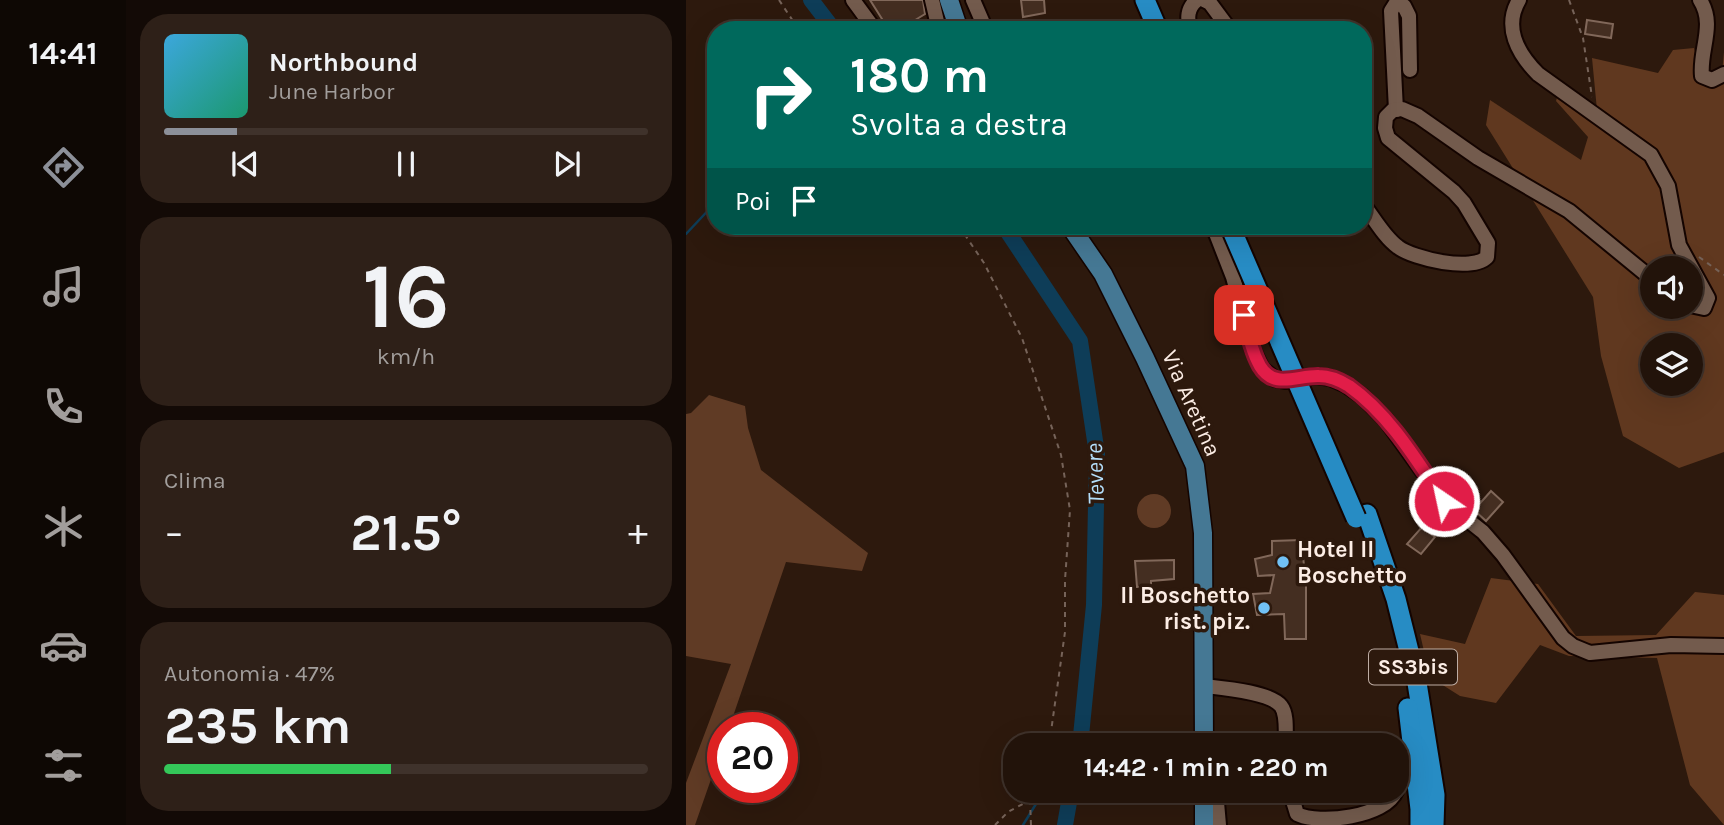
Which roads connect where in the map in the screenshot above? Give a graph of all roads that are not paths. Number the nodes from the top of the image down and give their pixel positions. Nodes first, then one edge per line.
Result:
1 (853, 0) edge
2 (932, 0) edge
3 (948, 0) edge
4 (973, 0) edge
5 (1133, 0) edge
6 (1145, 0) edge
7 (1196, 0) edge
8 (1204, 0) edge
9 (1519, 0) edge
10 (1700, 0) edge
11 (868, 21) edge
12 (937, 21) edge
13 (956, 21) edge
14 (982, 21) edge
15 (1141, 21) edge
16 (1154, 21) edge
17 (1188, 21) edge
18 (1223, 21) edge
19 (1410, 70) dead end
20 (1724, 74) edge
21 (1396, 110) junction
22 (1372, 216) edge
23 (1076, 235) edge
24 (1220, 235) edge
25 (1221, 235) edge
26 (1246, 235) edge
27 (1685, 256) edge
28 (1640, 269) edge
29 (1703, 289) edge
30 (1703, 308) edge
31 (1361, 516) junction
32 (1724, 646) edge
33 (1205, 686) junction
34 (1204, 725) junction
35 (1204, 733) edge
36 (1208, 733) edge
37 (1286, 733) edge
38 (1204, 803) edge
39 (1217, 803) edge
40 (1294, 803) edge
41 (1388, 803) edge
42 (1204, 825) edge
43 (1219, 825) edge
44 (1420, 825) edge
45 (1434, 825) edge

1 - 11 street
2 - 12 street
3 - 13 main road
4 - 14 street
5 - 15 highway
6 - 16 highway
7 - 17 street
8 - 18 street
9 - 27 street
10 - 20 street
19 - 21 street
21 - 22 street
21 - 28 street
23 - 33 main road, Via Aretina
24 - 32 street
25 - 31 highway, SS3bis, bridge
26 - 31 highway, SS3bis
29 - 30 street
31 - 44 highway, SS3bis
31 - 45 highway, SS3bis
33 - 34 main road, Via Aretina
33 - 37 street
34 - 35 main road, Via Aretina
34 - 36 street
38 - 42 main road
39 - 43 street
40 - 41 street

